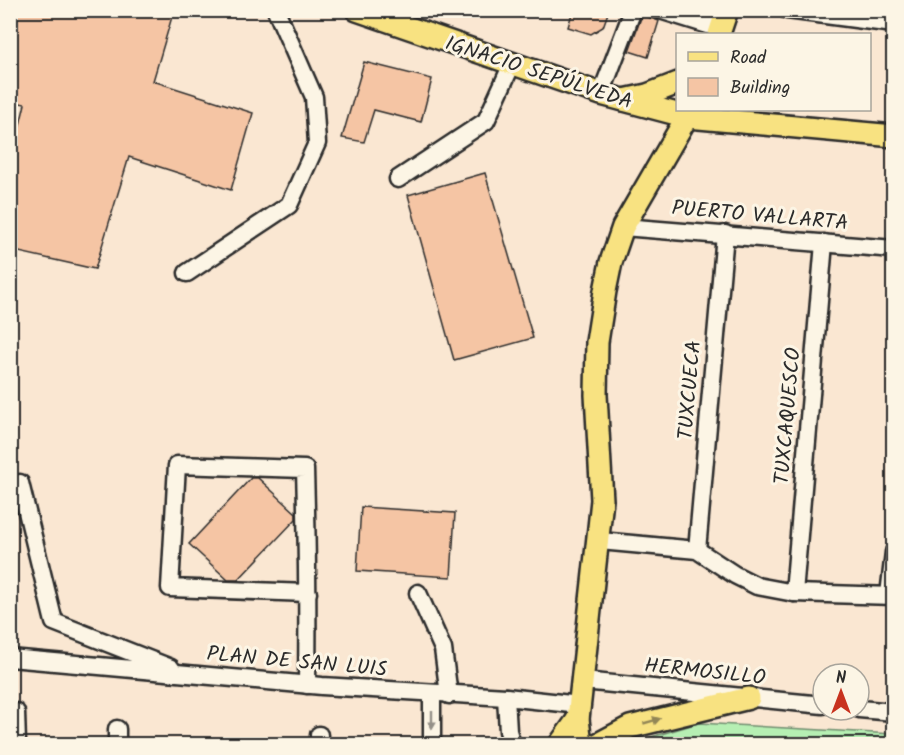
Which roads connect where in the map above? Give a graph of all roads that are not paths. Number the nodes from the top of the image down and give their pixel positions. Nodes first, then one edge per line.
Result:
1 (276, 10) edge
2 (357, 10) edge
3 (633, 10) edge
4 (660, 10) edge
5 (787, 10) edge
6 (854, 15) edge
7 (894, 24) edge
8 (723, 25) edge
9 (512, 64) junction
10 (676, 84) edge
11 (601, 94) junction
12 (622, 101) junction
13 (676, 111) edge
14 (689, 113) edge
15 (894, 136) edge
16 (398, 179) dead end
17 (623, 227) junction
18 (725, 234) junction
19 (824, 243) junction
20 (894, 249) edge
21 (187, 273) dead end
22 (20, 483) dead end
23 (600, 541) junction
24 (697, 550) junction
25 (894, 552) edge
26 (308, 592) junction
27 (418, 593) dead end
28 (794, 593) junction
29 (891, 596) edge
30 (10, 658) edge
31 (186, 674) junction
32 (583, 681) junction
33 (307, 685) junction
34 (432, 695) junction
35 (449, 695) junction
36 (506, 697) junction
37 (748, 698) junction
38 (811, 704) edge
39 (871, 710) edge
40 (16, 712) dead end
41 (579, 712) junction
42 (894, 712) edge
43 (17, 744) edge
44 (432, 744) edge
45 (512, 744) edge
46 (560, 744) edge
47 (581, 744) edge
48 (598, 744) edge

1 - 21 street
2 - 9 main road, IGNACIO SEPÚLVEDA
3 - 11 street
4 - 8 street
5 - 6 street
6 - 7 street
9 - 11 main road, IGNACIO SEPÚLVEDA
9 - 16 street
10 - 12 main road
11 - 12 main road, IGNACIO SEPÚLVEDA
12 - 13 main road, IGNACIO SEPÚLVEDA
14 - 15 main road, IGNACIO SEPÚLVEDA
14 - 17 main road
17 - 18 street, PUERTO VALLARTA
17 - 23 main road
18 - 19 street, PUERTO VALLARTA
18 - 24 street, TUXCUECA
19 - 20 street, PUERTO VALLARTA
19 - 28 street, TUXCAQUESCO
22 - 31 street
23 - 24 street
23 - 32 main road
24 - 28 street
25 - 29 street
26 - 26 street
26 - 33 street
27 - 35 street
28 - 29 street
30 - 31 street, PLAN DE SAN LUIS
31 - 33 street, PLAN DE SAN LUIS
32 - 37 street, HERMOSILLO
32 - 41 main road
33 - 34 street, PLAN DE SAN LUIS
34 - 35 street, PLAN DE SAN LUIS
34 -> 44 street
35 - 36 street, PLAN DE SAN LUIS
36 - 41 street, PLAN DE SAN LUIS
36 - 45 street
37 - 38 street, HERMOSILLO
48 -> 37 main road
39 - 42 street
40 - 43 street
41 - 46 main road
41 - 47 main road

